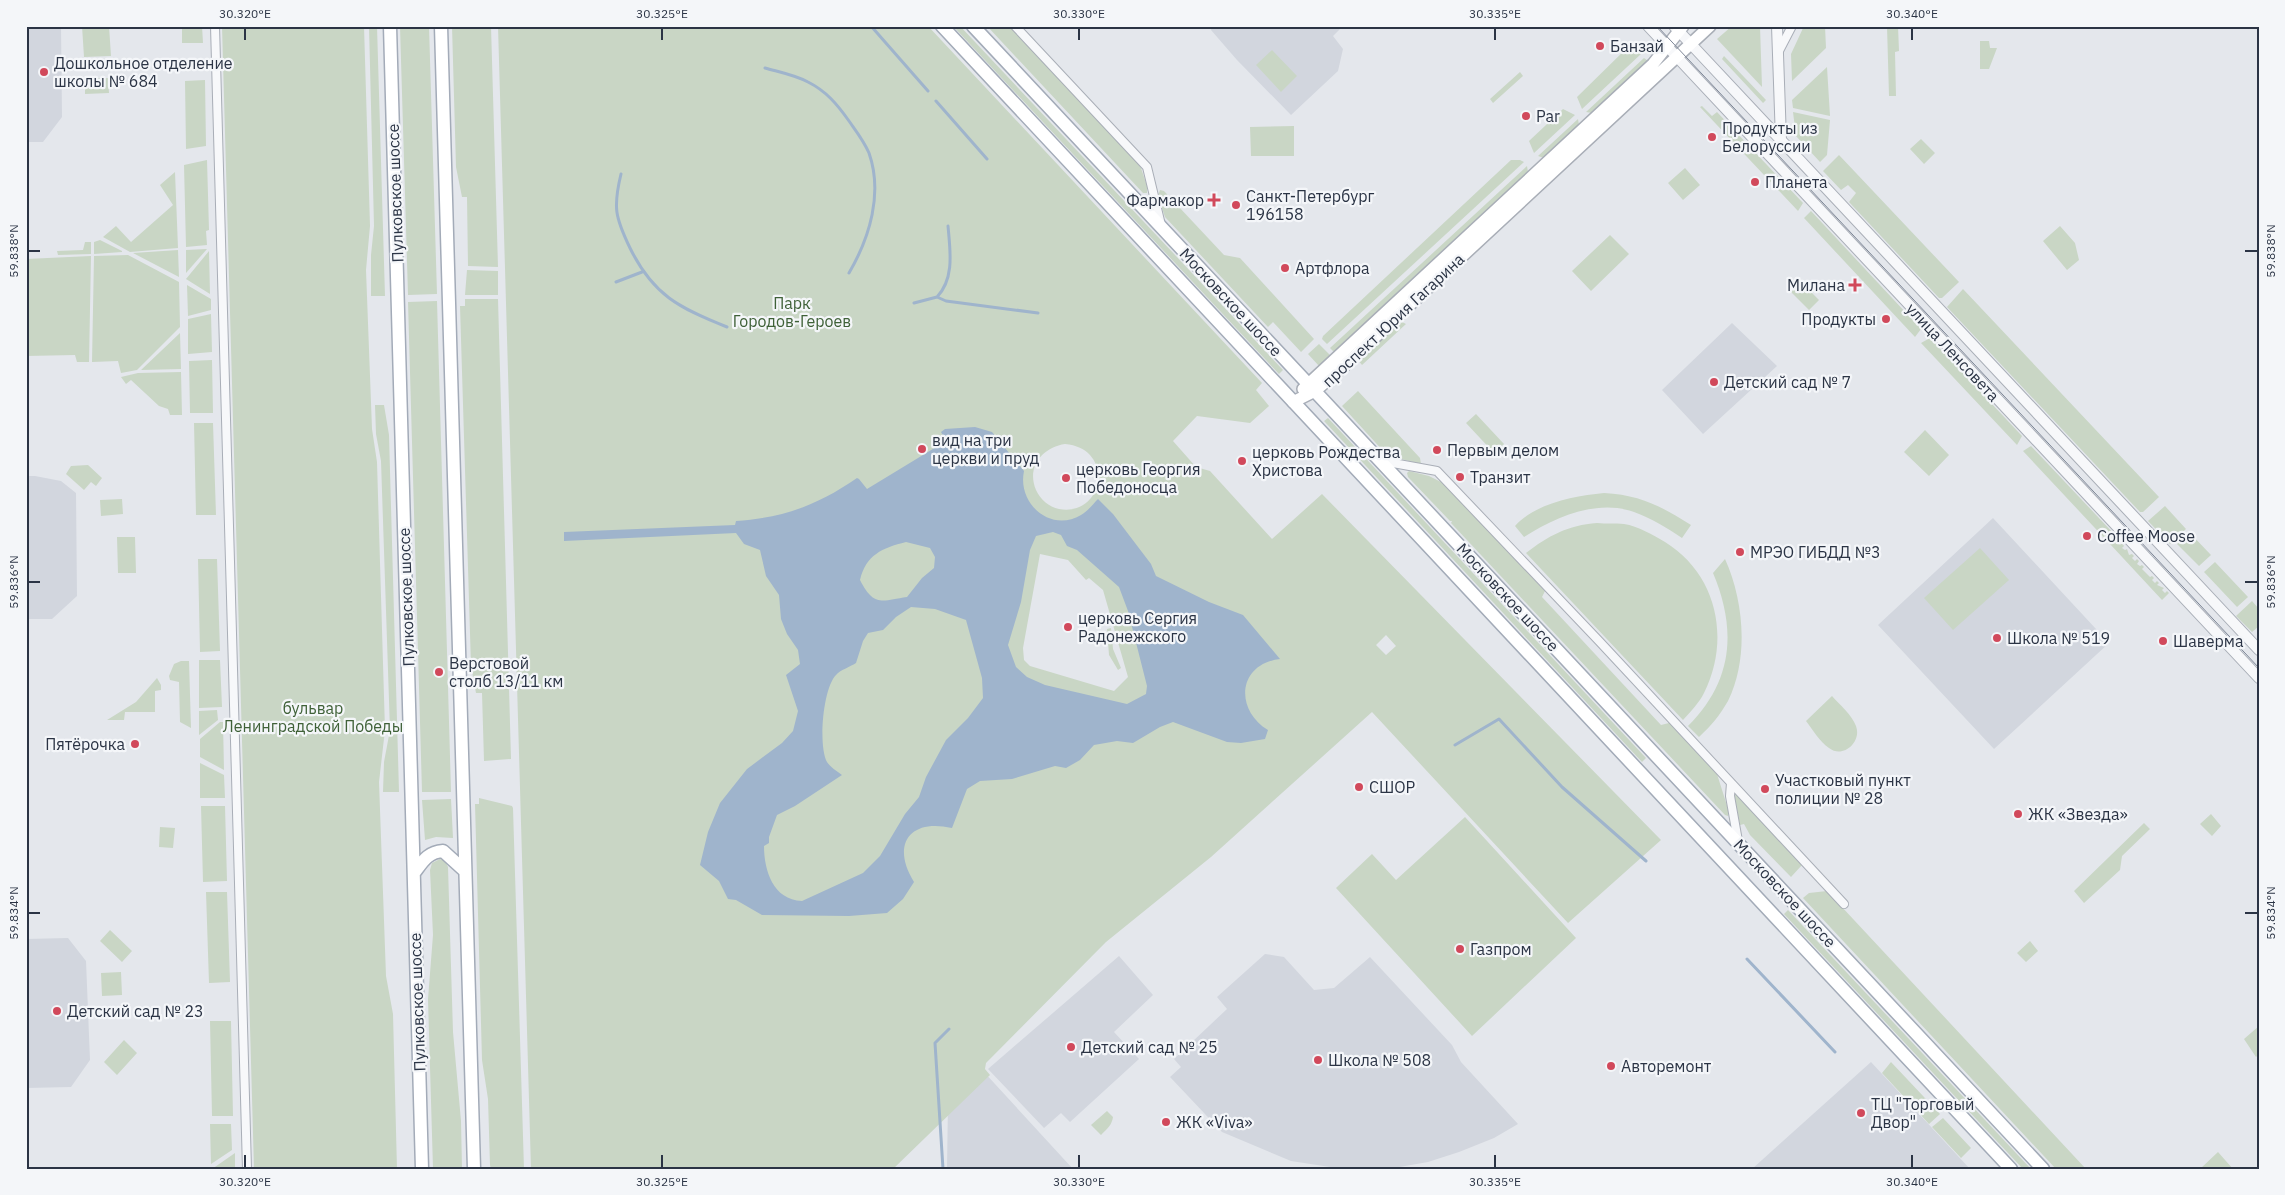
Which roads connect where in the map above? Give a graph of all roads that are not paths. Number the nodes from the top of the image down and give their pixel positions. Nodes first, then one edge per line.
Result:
1 (215, 26) edge
2 (390, 26) edge
3 (441, 26) edge
4 (942, 26) edge
5 (973, 26) edge
6 (1015, 26) edge
7 (1648, 26) edge
8 (1710, 26) edge
9 (1777, 26) edge
10 (1792, 26) edge
11 (1679, 28) edge
12 (1692, 45) junction
13 (1667, 46) junction
14 (1778, 53) junction
15 (1677, 58) junction
16 (1781, 140) junction
17 (1767, 153) junction
18 (1161, 227) junction
19 (1311, 387) junction
20 (1293, 402) junction
21 (1380, 461) junction
22 (2259, 650) edge
23 (2259, 678) edge
24 (1731, 783) junction
25 (1738, 842) junction
26 (465, 871) junction
27 (414, 873) junction
28 (1844, 904) dead end
29 (247, 1169) edge
30 (422, 1169) edge
31 (474, 1169) edge
32 (2011, 1169) edge
33 (2042, 1169) edge

1 - 29 street
2 - 27 main road, Пулковское шоссе
3 - 26 main road
4 - 20 main road, Московское шоссе
5 - 18 main road, Московское шоссе
6 - 18 street
7 - 13 street, улица Ленсовета
8 - 12 main road, проспект Юрия Гагарина
9 - 14 street
10 - 14 street
11 - 12 street, улица Ленсовета
11 - 13 main road, проспект Юрия Гагарина
12 - 15 main road, проспект Юрия Гагарина
12 - 16 street, улица Ленсовета
13 - 15 street, улица Ленсовета
13 - 19 main road, проспект Юрия Гагарина
14 - 16 street
15 - 17 street, улица Ленсовета
15 - 19 main road, проспект Юрия Гагарина
16 - 17 street
16 - 22 street, улица Ленсовета
17 - 23 street, улица Ленсовета
18 - 19 main road, Московское шоссе
19 - 20 main road, проспект Юрия Гагарина
19 - 21 main road, Московское шоссе
20 - 32 main road, Московское шоссе
21 - 24 street
21 - 25 main road, Московское шоссе
24 - 25 street
24 - 28 street
25 - 33 main road, Московское шоссе
26 - 27 main road
26 - 31 main road
27 - 30 main road, Пулковское шоссе

